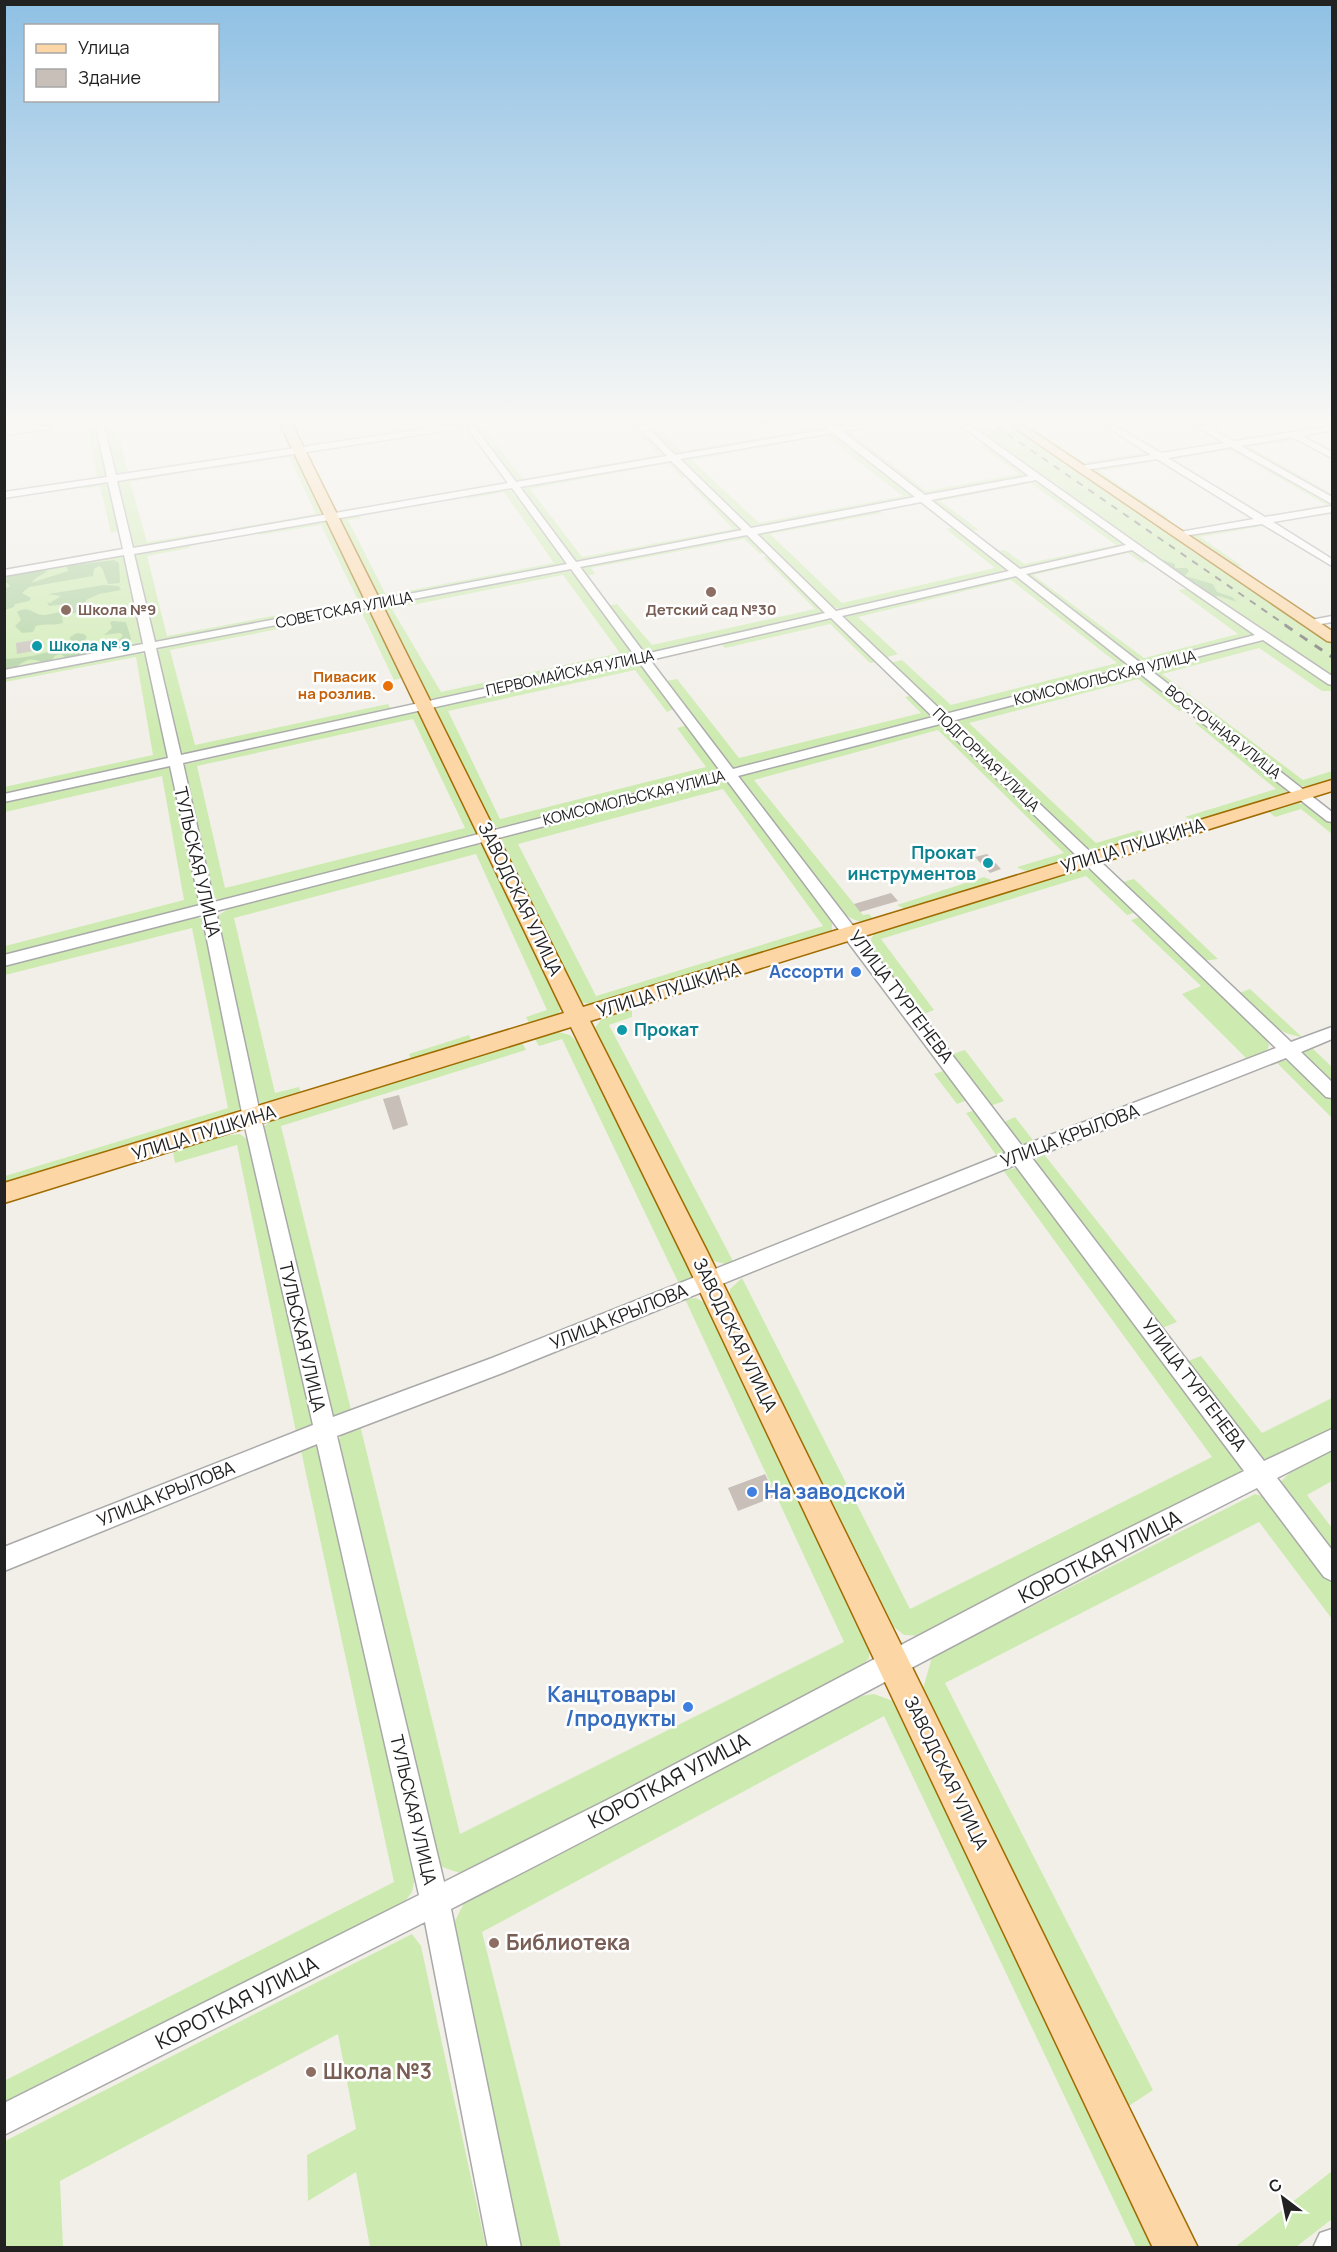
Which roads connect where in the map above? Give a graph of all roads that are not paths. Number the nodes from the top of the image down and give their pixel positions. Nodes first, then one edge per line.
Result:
1 (123, 531) edge
2 (249, 531) edge
3 (338, 531) edge
4 (547, 531) edge
5 (755, 531) edge
6 (963, 531) edge
7 (1113, 531) edge
8 (1174, 531) edge
9 (1203, 531) edge
10 (1280, 531) edge
11 (750, 532) junction
12 (1180, 535) junction
13 (1134, 546) junction
14 (128, 552) junction
15 (1332, 563) edge
16 (574, 566) junction
17 (1015, 571) junction
18 (4, 573) edge
19 (374, 604) junction
20 (833, 614) junction
21 (1332, 619) edge
22 (1310, 623) junction
23 (1264, 636) junction
24 (1332, 638) edge
25 (149, 646) junction
26 (642, 658) junction
27 (1141, 669) junction
28 (4, 674) edge
29 (1332, 681) edge
30 (426, 705) junction
31 (944, 719) junction
32 (174, 761) junction
33 (730, 774) junction
34 (1332, 785) edge
35 (1302, 794) junction
36 (4, 798) edge
37 (1332, 818) edge
38 (490, 836) junction
39 (1090, 860) junction
40 (208, 909) junction
41 (853, 934) junction
42 (4, 961) edge
43 (578, 1018) junction
44 (1332, 1033) edge
45 (1289, 1050) junction
46 (1332, 1092) edge
47 (252, 1118) junction
48 (1020, 1155) junction
49 (4, 1193) edge
50 (709, 1281) junction
51 (324, 1431) junction
52 (1332, 1439) edge
53 (1263, 1476) junction
54 (4, 1558) edge
55 (1332, 1569) edge
56 (894, 1664) junction
57 (435, 1902) junction
58 (4, 2120) edge
59 (505, 2247) edge
60 (1176, 2247) edge

1 - 14 street, ТУЛЬСКАЯ УЛИЦА
2 - 14 street
3 - 19 main road, ЗАВОДСКАЯ УЛИЦА
4 - 16 street, УЛИЦА ТУРГЕНЕВА
5 - 11 street, СОВЕТСКАЯ УЛИЦА
6 - 17 street, ВОСТОЧНАЯ УЛИЦА
7 - 13 street
8 - 12 main road
9 - 12 street
10 - 15 street
11 - 16 street, СОВЕТСКАЯ УЛИЦА
11 - 20 street, ПОДГОРНАЯ УЛИЦА
12 - 22 main road
13 - 17 street, ПЕРВОМАЙСКАЯ УЛИЦА
13 - 23 street
14 - 18 street
14 - 25 street, ТУЛЬСКАЯ УЛИЦА
16 - 19 street, СОВЕТСКАЯ УЛИЦА
16 - 26 street, УЛИЦА ТУРГЕНЕВА
17 - 20 street, ПЕРВОМАЙСКАЯ УЛИЦА
17 - 27 street, ВОСТОЧНАЯ УЛИЦА
19 - 25 street, СОВЕТСКАЯ УЛИЦА
19 - 30 main road, ЗАВОДСКАЯ УЛИЦА
20 - 26 street, ПЕРВОМАЙСКАЯ УЛИЦА
20 - 31 street, ПОДГОРНАЯ УЛИЦА
21 - 22 street
22 - 24 main road
23 - 27 street, КОМСОМОЛЬСКАЯ УЛИЦА
23 - 29 street
25 - 28 street, СОВЕТСКАЯ УЛИЦА
25 - 32 street, ТУЛЬСКАЯ УЛИЦА
26 - 30 street, ПЕРВОМАЙСКАЯ УЛИЦА
26 - 33 street, УЛИЦА ТУРГЕНЕВА
27 - 31 street, КОМСОМОЛЬСКАЯ УЛИЦА
27 - 35 street, ВОСТОЧНАЯ УЛИЦА
30 - 32 street, ПЕРВОМАЙСКАЯ УЛИЦА
30 - 38 main road, ЗАВОДСКАЯ УЛИЦА
31 - 33 street, КОМСОМОЛЬСКАЯ УЛИЦА
31 - 39 street, ПОДГОРНАЯ УЛИЦА
32 - 36 street, ПЕРВОМАЙСКАЯ УЛИЦА
32 - 40 street, ТУЛЬСКАЯ УЛИЦА
33 - 38 street, КОМСОМОЛЬСКАЯ УЛИЦА
33 - 41 street, УЛИЦА ТУРГЕНЕВА
34 - 35 main road, УЛИЦА ПУШКИНА
35 - 37 street, ВОСТОЧНАЯ УЛИЦА
35 - 39 main road, УЛИЦА ПУШКИНА
38 - 40 street, КОМСОМОЛЬСКАЯ УЛИЦА
38 - 43 main road, ЗАВОДСКАЯ УЛИЦА
39 - 41 main road, УЛИЦА ПУШКИНА
39 - 45 street, ПОДГОРНАЯ УЛИЦА
40 - 42 street, КОМСОМОЛЬСКАЯ УЛИЦА
40 - 47 street, ТУЛЬСКАЯ УЛИЦА
41 - 43 main road, УЛИЦА ПУШКИНА
41 - 48 street, УЛИЦА ТУРГЕНЕВА
43 - 47 main road, УЛИЦА ПУШКИНА
43 - 50 main road, ЗАВОДСКАЯ УЛИЦА
44 - 45 street, УЛИЦА КРЫЛОВА
45 - 46 street, ПОДГОРНАЯ УЛИЦА
45 - 48 street, УЛИЦА КРЫЛОВА
47 - 49 main road, УЛИЦА ПУШКИНА
47 - 51 street, ТУЛЬСКАЯ УЛИЦА
48 - 50 street, УЛИЦА КРЫЛОВА
48 - 53 street, УЛИЦА ТУРГЕНЕВА
50 - 51 street, УЛИЦА КРЫЛОВА
50 - 56 main road, ЗАВОДСКАЯ УЛИЦА
51 - 54 street, УЛИЦА КРЫЛОВА
51 - 57 street, ТУЛЬСКАЯ УЛИЦА
52 - 53 street, КОРОТКАЯ УЛИЦА
53 - 55 street, УЛИЦА ТУРГЕНЕВА
53 - 56 street, КОРОТКАЯ УЛИЦА
56 - 57 street, КОРОТКАЯ УЛИЦА
56 - 60 main road, ЗАВОДСКАЯ УЛИЦА
57 - 58 street, КОРОТКАЯ УЛИЦА
57 - 59 street, ТУЛЬСКАЯ УЛИЦА

